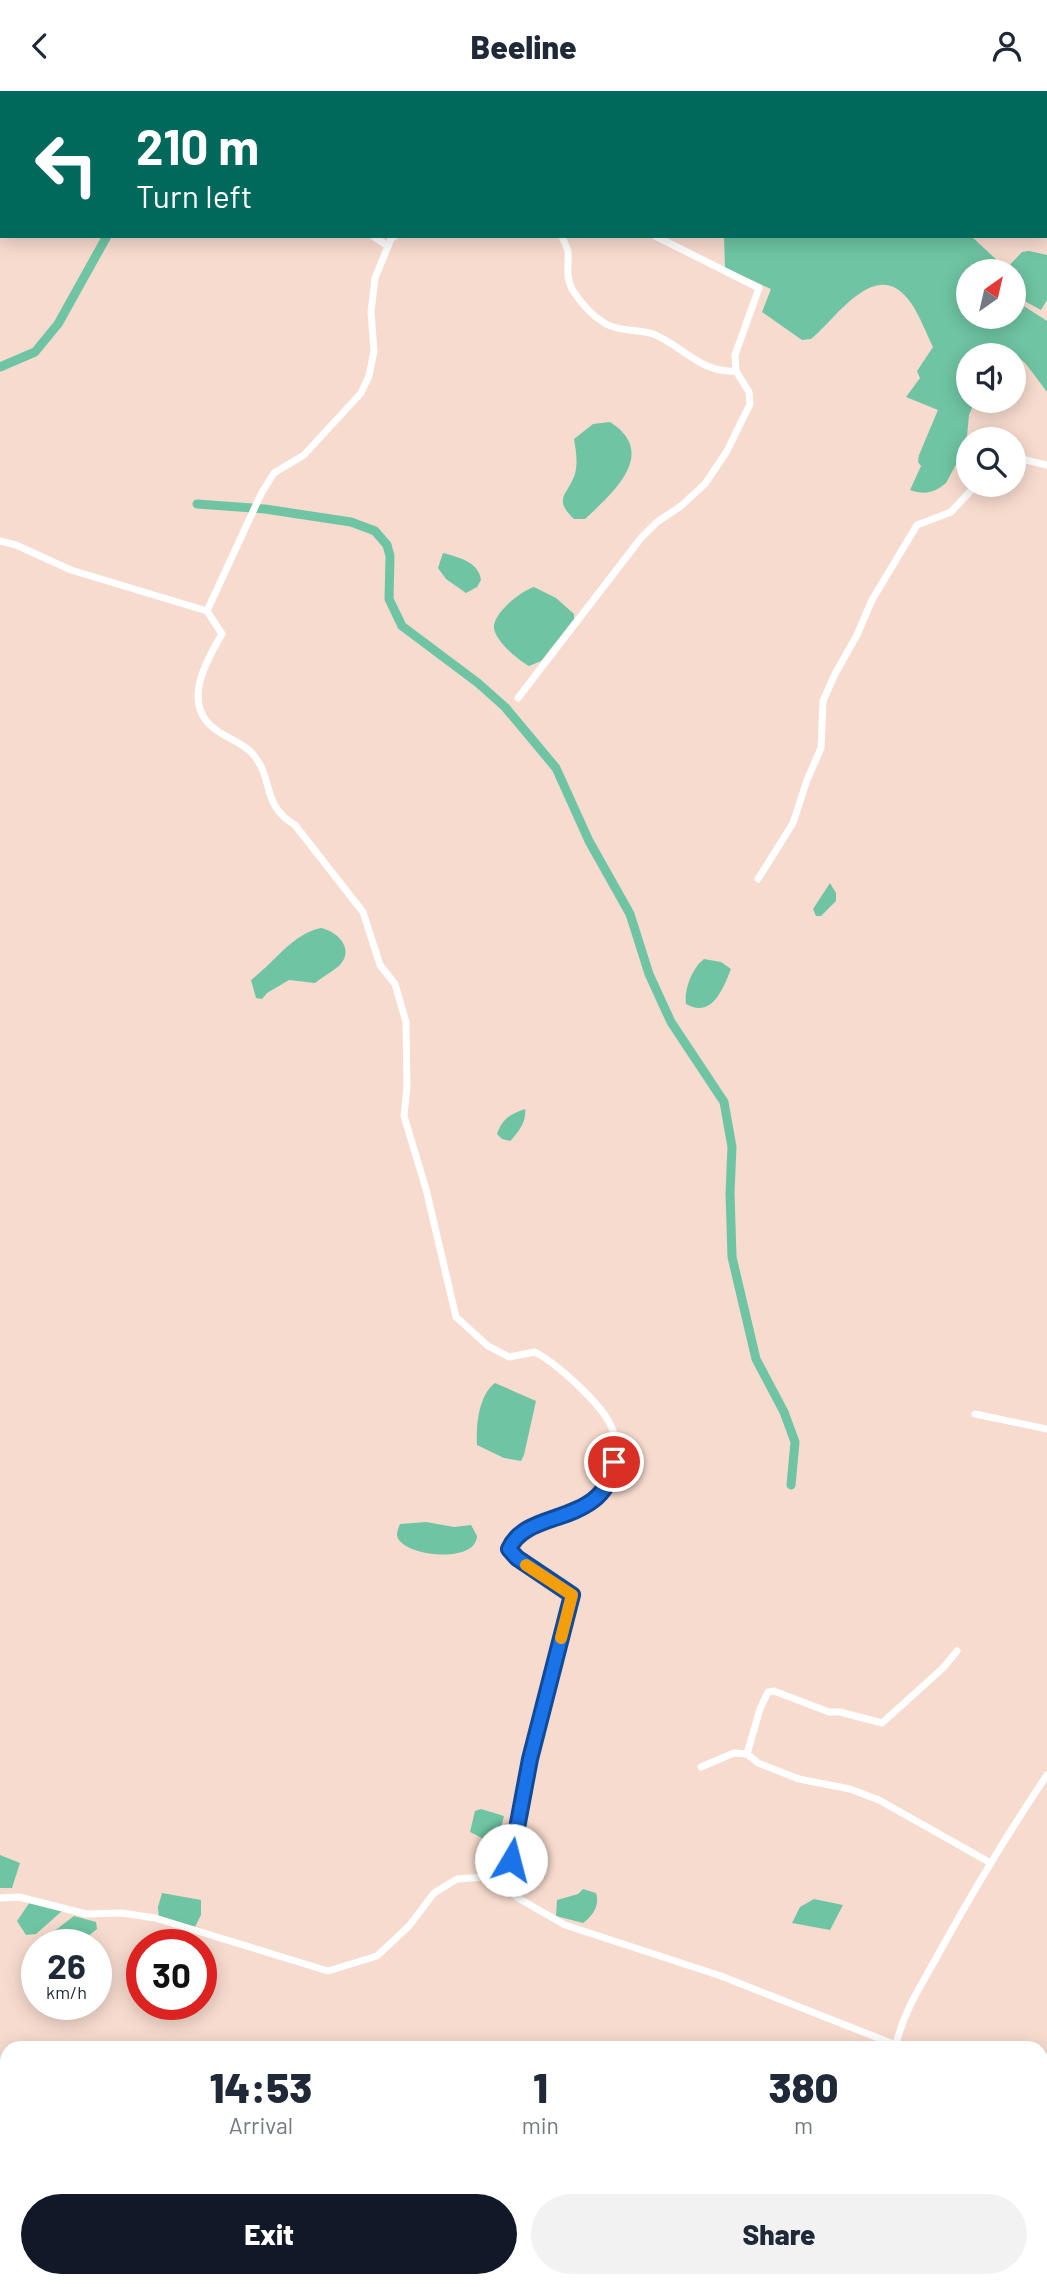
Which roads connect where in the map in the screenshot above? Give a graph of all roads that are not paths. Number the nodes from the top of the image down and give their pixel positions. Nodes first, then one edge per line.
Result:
1 (376, 238) edge
2 (394, 238) edge
3 (565, 238) edge
4 (659, 238) edge
5 (388, 246) junction
6 (736, 371) junction
7 (1026, 460) edge
8 (1047, 465) edge
9 (967, 497) edge
10 (0, 541) edge
11 (207, 611) junction
12 (518, 698) dead end
13 (758, 879) dead end
14 (975, 1414) dead end
15 (1047, 1429) edge
16 (957, 1651) dead end
17 (747, 1754) junction
18 (701, 1767) dead end
19 (1047, 1775) edge
20 (989, 1862) junction
21 (505, 1886) junction
22 (0, 1898) edge
23 (884, 2041) edge
24 (897, 2041) edge

1 - 5 street
2 - 5 street
3 - 6 street
4 - 6 street
5 - 11 street
6 - 12 street
7 - 8 street
9 - 13 street
10 - 11 street
11 - 21 street
14 - 15 street
16 - 17 street
17 - 18 street
17 - 20 street
19 - 20 street
20 - 24 street
21 - 22 street
21 - 23 street

